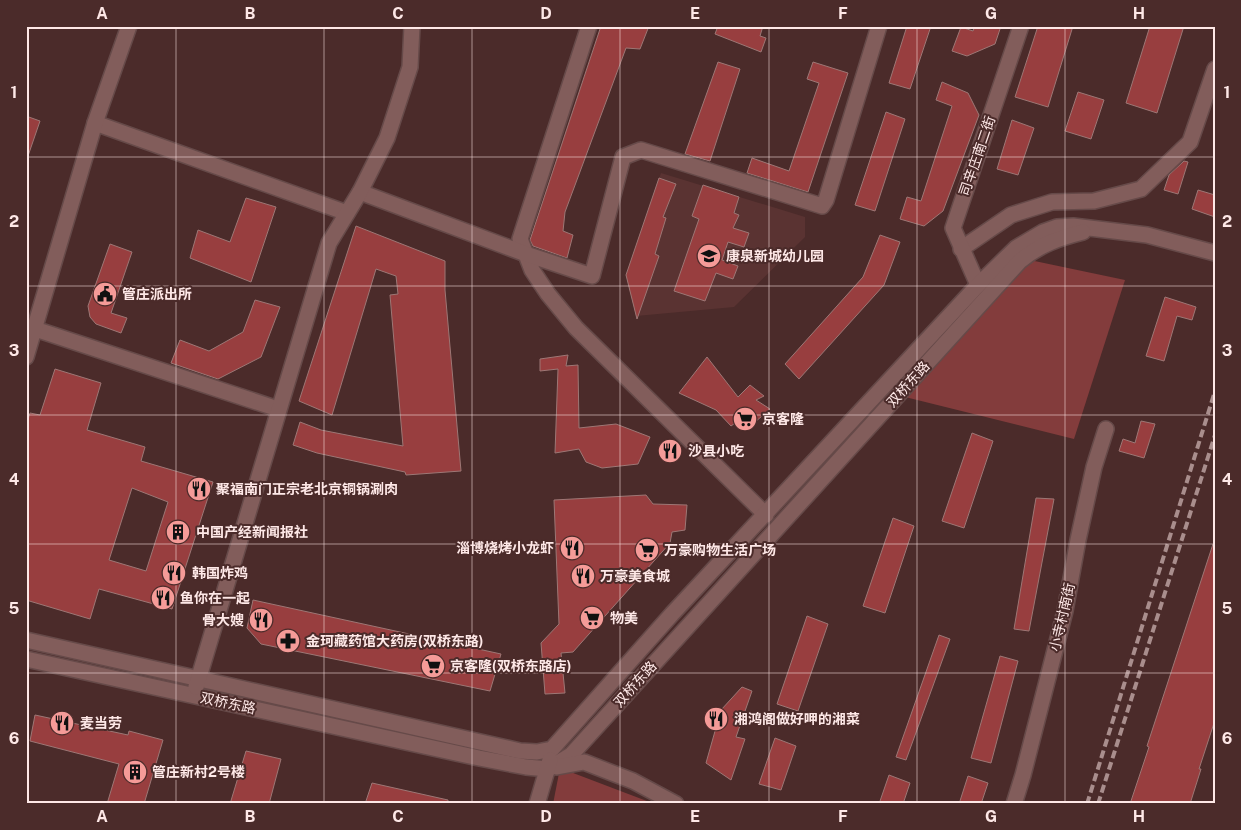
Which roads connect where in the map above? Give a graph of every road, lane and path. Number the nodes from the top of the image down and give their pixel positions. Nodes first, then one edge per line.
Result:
1 (129, 26) edge
2 (412, 26) edge
3 (589, 26) edge
4 (879, 26) edge
5 (1021, 26) edge
6 (1215, 68) edge
7 (95, 123) junction
8 (360, 192) junction
9 (347, 213) junction
10 (1097, 229) junction
11 (962, 249) junction
12 (1215, 253) edge
13 (526, 254) junction
14 (978, 285) junction
15 (35, 329) junction
16 (26, 357) edge
17 (278, 409) junction
18 (1106, 429) dead end
19 (766, 515) junction
20 (26, 640) edge
21 (26, 659) edge
22 (198, 679) junction
23 (194, 695) junction
24 (552, 749) junction
25 (548, 769) junction
26 (537, 804) edge
27 (676, 804) edge
28 (1014, 804) edge

1 - 7 street
2 - 8 street
3 - 13 street
4 - 13 street
5 - 11 street, 司辛庄南二街
6 - 11 street
7 - 9 street
7 - 15 street
8 - 9 street
8 - 13 street
9 - 17 street
10 - 12 street, 双桥东路
10 - 14 street, 双桥东路
10 - 25 street, 双桥东路
11 - 14 street, 司辛庄南二街
13 - 19 street
14 - 19 street, 双桥东路
15 - 16 street
15 - 17 street
17 - 22 street
18 - 28 street, 小寺村南街
19 - 24 street, 双桥东路
20 - 22 street, 双桥东路
21 - 23 street, 双桥东路
22 - 23 street
22 - 24 street, 双桥东路
23 - 25 street, 双桥东路
24 - 25 street
25 - 26 street
25 - 27 street

